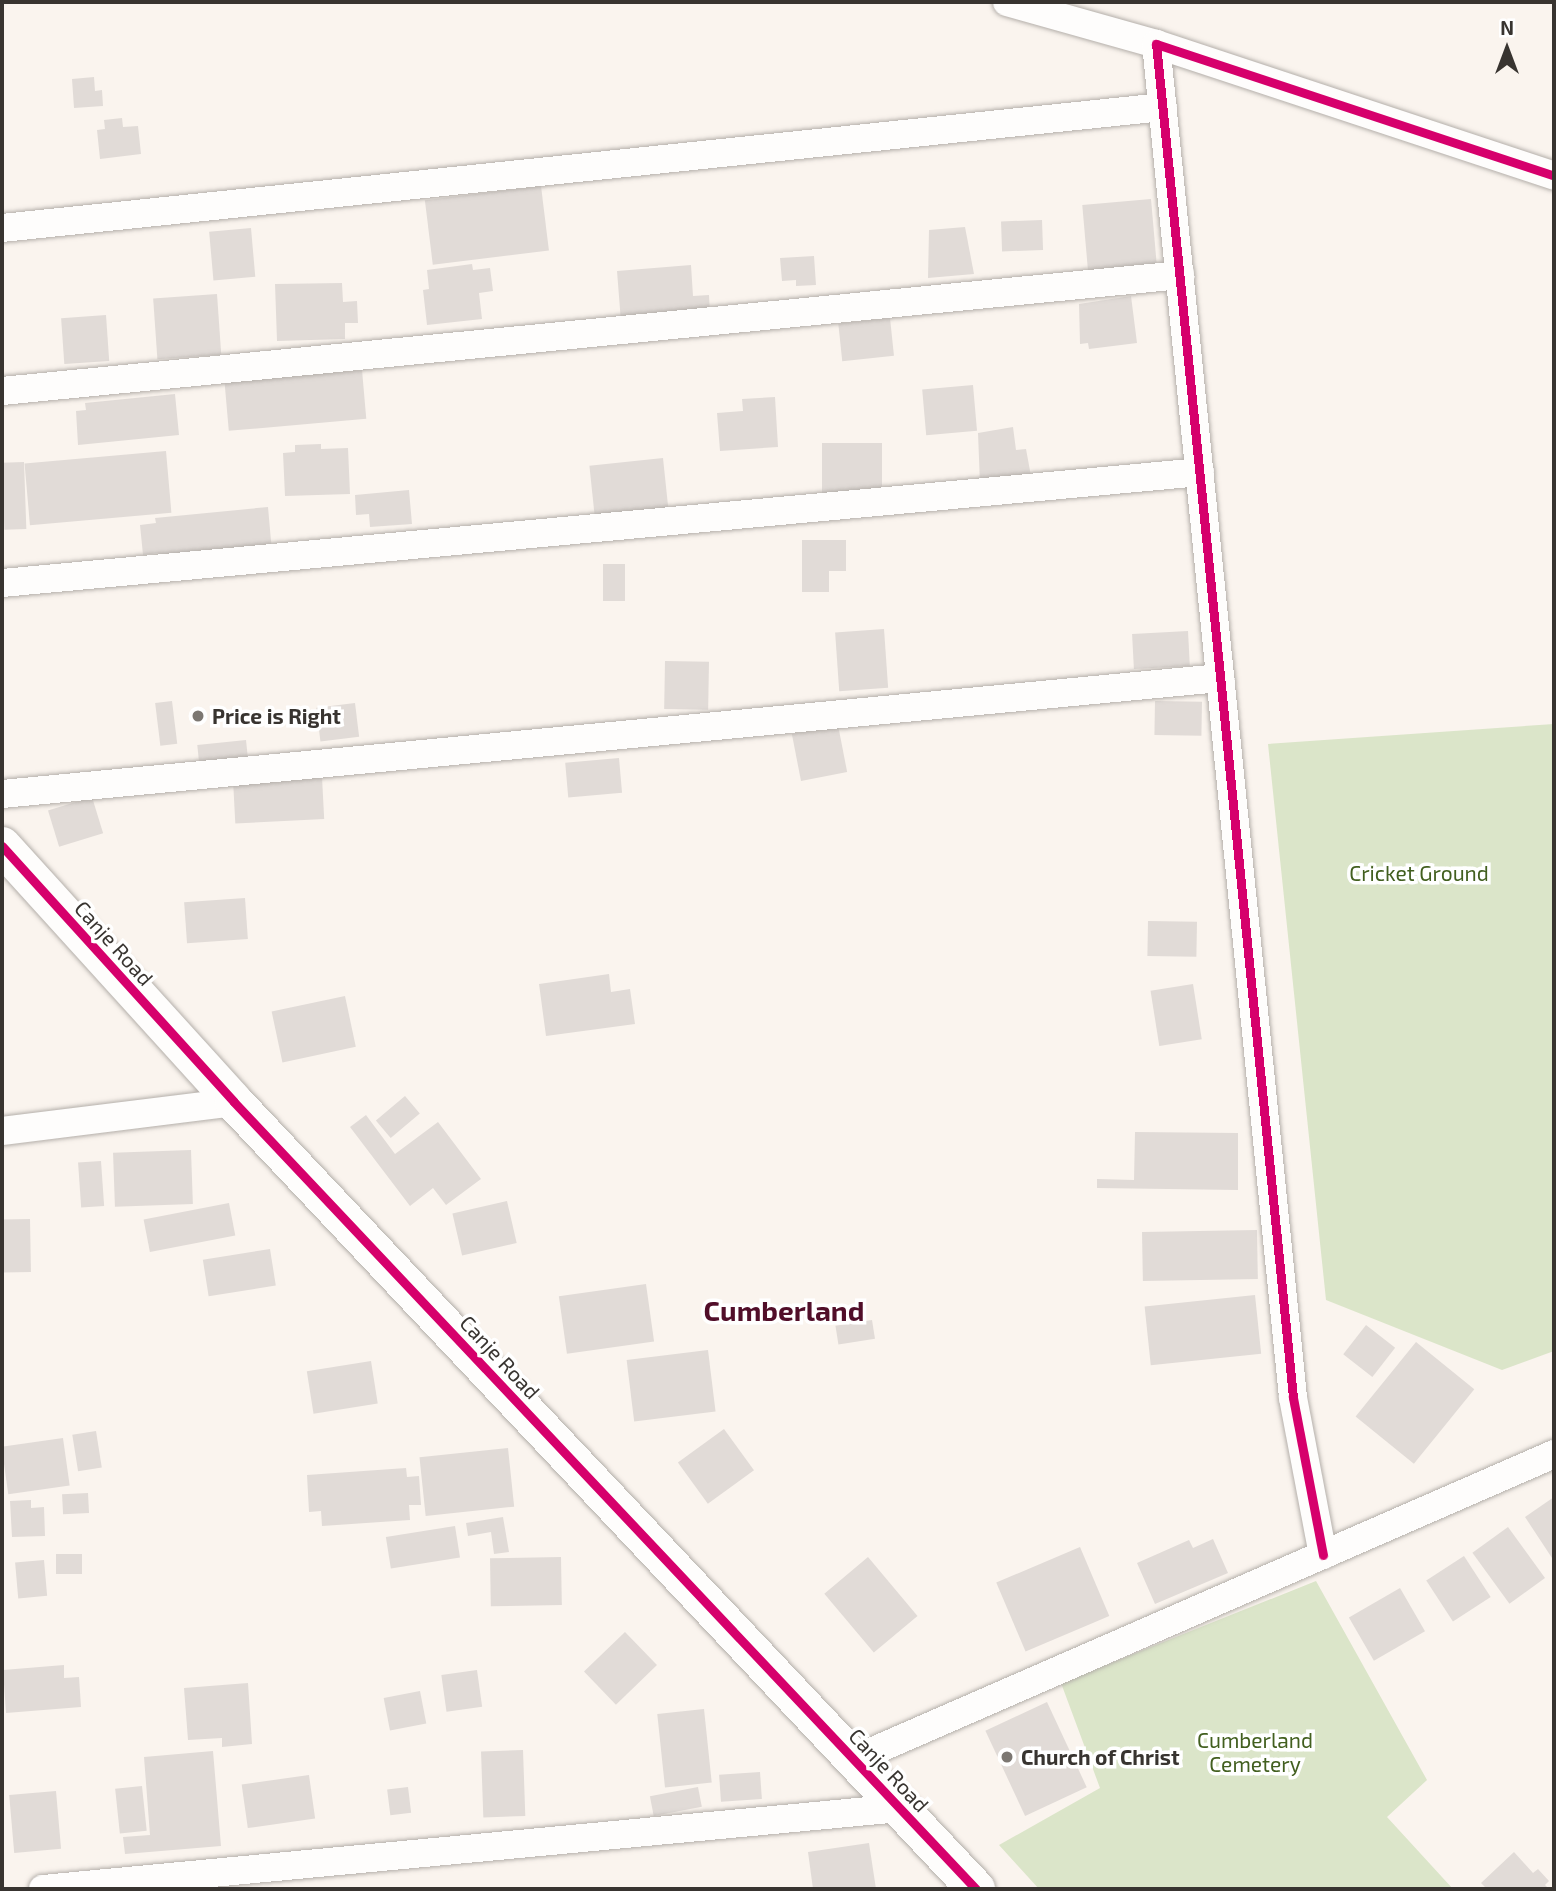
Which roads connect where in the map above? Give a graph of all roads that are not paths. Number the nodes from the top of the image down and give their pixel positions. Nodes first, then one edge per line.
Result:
1 (1007, 2) edge
2 (1156, 44) junction
3 (1163, 107) junction
4 (1554, 176) edge
5 (2, 229) edge
6 (1180, 275) junction
7 (2, 391) edge
8 (1200, 472) junction
9 (2, 583) edge
10 (1220, 678) junction
11 (2, 794) edge
12 (2, 846) edge
13 (234, 1102) junction
14 (2, 1131) edge
15 (1554, 1454) edge
16 (1323, 1555) junction
17 (855, 1759) junction
18 (900, 1808) junction
19 (43, 1889) edge
20 (976, 1889) edge

1 - 2 street
2 - 3 street
2 - 4 street
3 - 5 street
3 - 6 street
6 - 7 street
6 - 8 street
8 - 9 street
8 - 10 street
10 - 11 street
10 - 16 street
12 - 13 street, Canje Road
13 - 14 street
13 - 17 street, Canje Road
15 - 16 street
16 - 17 street
17 - 18 street, Canje Road
18 - 19 street
18 - 20 street, Canje Road

